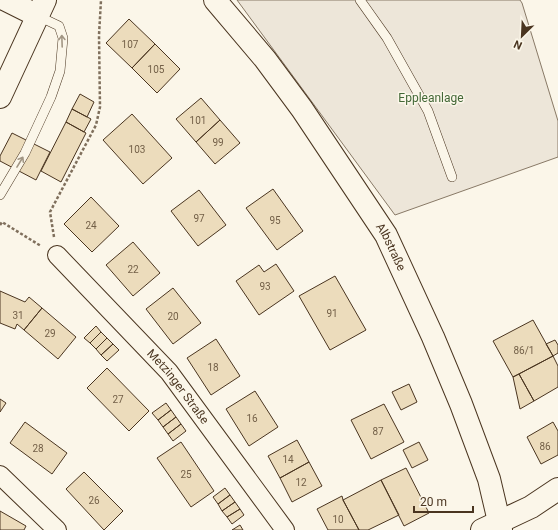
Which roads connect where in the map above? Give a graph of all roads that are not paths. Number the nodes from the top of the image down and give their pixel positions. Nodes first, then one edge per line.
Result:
1 (6, 0) edge
2 (214, 0) edge
3 (360, 0) edge
4 (42, 8) edge
5 (0, 97) edge
6 (452, 177) dead end
7 (0, 195) edge
8 (57, 255) road end
9 (0, 475) edge
10 (558, 490) edge
11 (494, 527) edge
12 (57, 530) edge
13 (285, 530) edge

1 - 4 street
2 - 11 street, Albstraße
3 - 6 lane
4 - 5 street
7 -> 4 lane
8 - 13 street, Metzinger Straße
9 - 12 street
10 - 11 street

